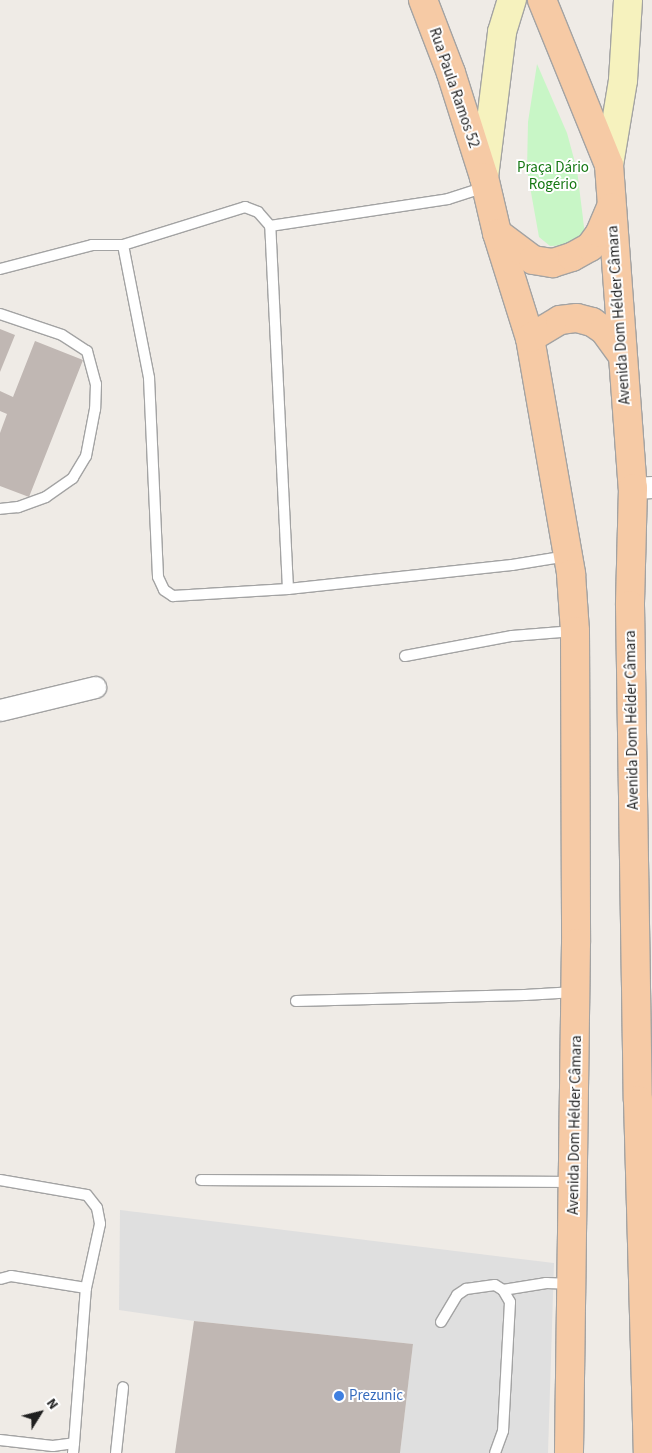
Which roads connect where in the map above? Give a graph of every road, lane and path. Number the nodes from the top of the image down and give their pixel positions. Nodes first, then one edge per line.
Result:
1 (423, 0) edge
2 (512, 0) edge
3 (542, 0) edge
4 (628, 0) edge
5 (609, 164) junction
6 (485, 182) junction
7 (611, 206) junction
8 (270, 226) junction
9 (497, 233) junction
10 (123, 245) junction
11 (0, 269) edge
12 (0, 314) edge
13 (530, 338) junction
14 (621, 353) junction
15 (642, 487) edge
16 (0, 509) edge
17 (568, 556) junction
18 (288, 589) junction
19 (575, 630) junction
20 (405, 656) dead end
21 (95, 687) dead end
22 (0, 710) edge
23 (576, 992) junction
24 (296, 1001) dead end
25 (0, 1180) edge
26 (201, 1180) dead end
27 (574, 1182) junction
28 (0, 1279) edge
29 (572, 1284) junction
30 (86, 1288) junction
31 (503, 1290) junction
32 (441, 1322) dead end
33 (123, 1387) dead end
34 (0, 1440) edge
35 (73, 1448) edge
36 (116, 1453) edge
37 (495, 1453) edge
38 (569, 1453) edge
39 (648, 1453) edge

1 - 6 main road, Rua Paula Ramos 52
2 - 6 main road
3 - 5 main road, Avenida Dom Hélder Câmara
4 - 5 main road
5 - 7 main road, Avenida Dom Hélder Câmara
6 - 8 lane
6 - 9 main road, Avenida Dom Hélder Câmara
7 - 9 main road
7 - 14 main road, Avenida Dom Hélder Câmara
8 - 10 lane
8 - 18 lane
9 - 13 main road, Avenida Dom Hélder Câmara
10 - 11 lane
10 - 18 lane
12 - 16 lane
13 - 14 main road
13 - 17 main road, Avenida Dom Hélder Câmara
14 - 15 main road, Avenida Dom Hélder Câmara
15 - 39 main road, Avenida Dom Hélder Câmara
17 - 18 lane
17 - 19 main road, Avenida Dom Hélder Câmara
19 - 20 lane
19 - 23 main road, Avenida Dom Hélder Câmara
21 - 22 street
23 - 24 lane
23 - 27 main road, Avenida Dom Hélder Câmara
25 - 30 lane
26 - 27 lane
27 - 29 main road, Avenida Dom Hélder Câmara
28 - 30 lane
29 - 31 lane
29 - 38 main road, Avenida Dom Hélder Câmara
30 - 35 lane
31 - 32 lane
31 - 37 lane
33 - 36 lane
34 - 35 lane

